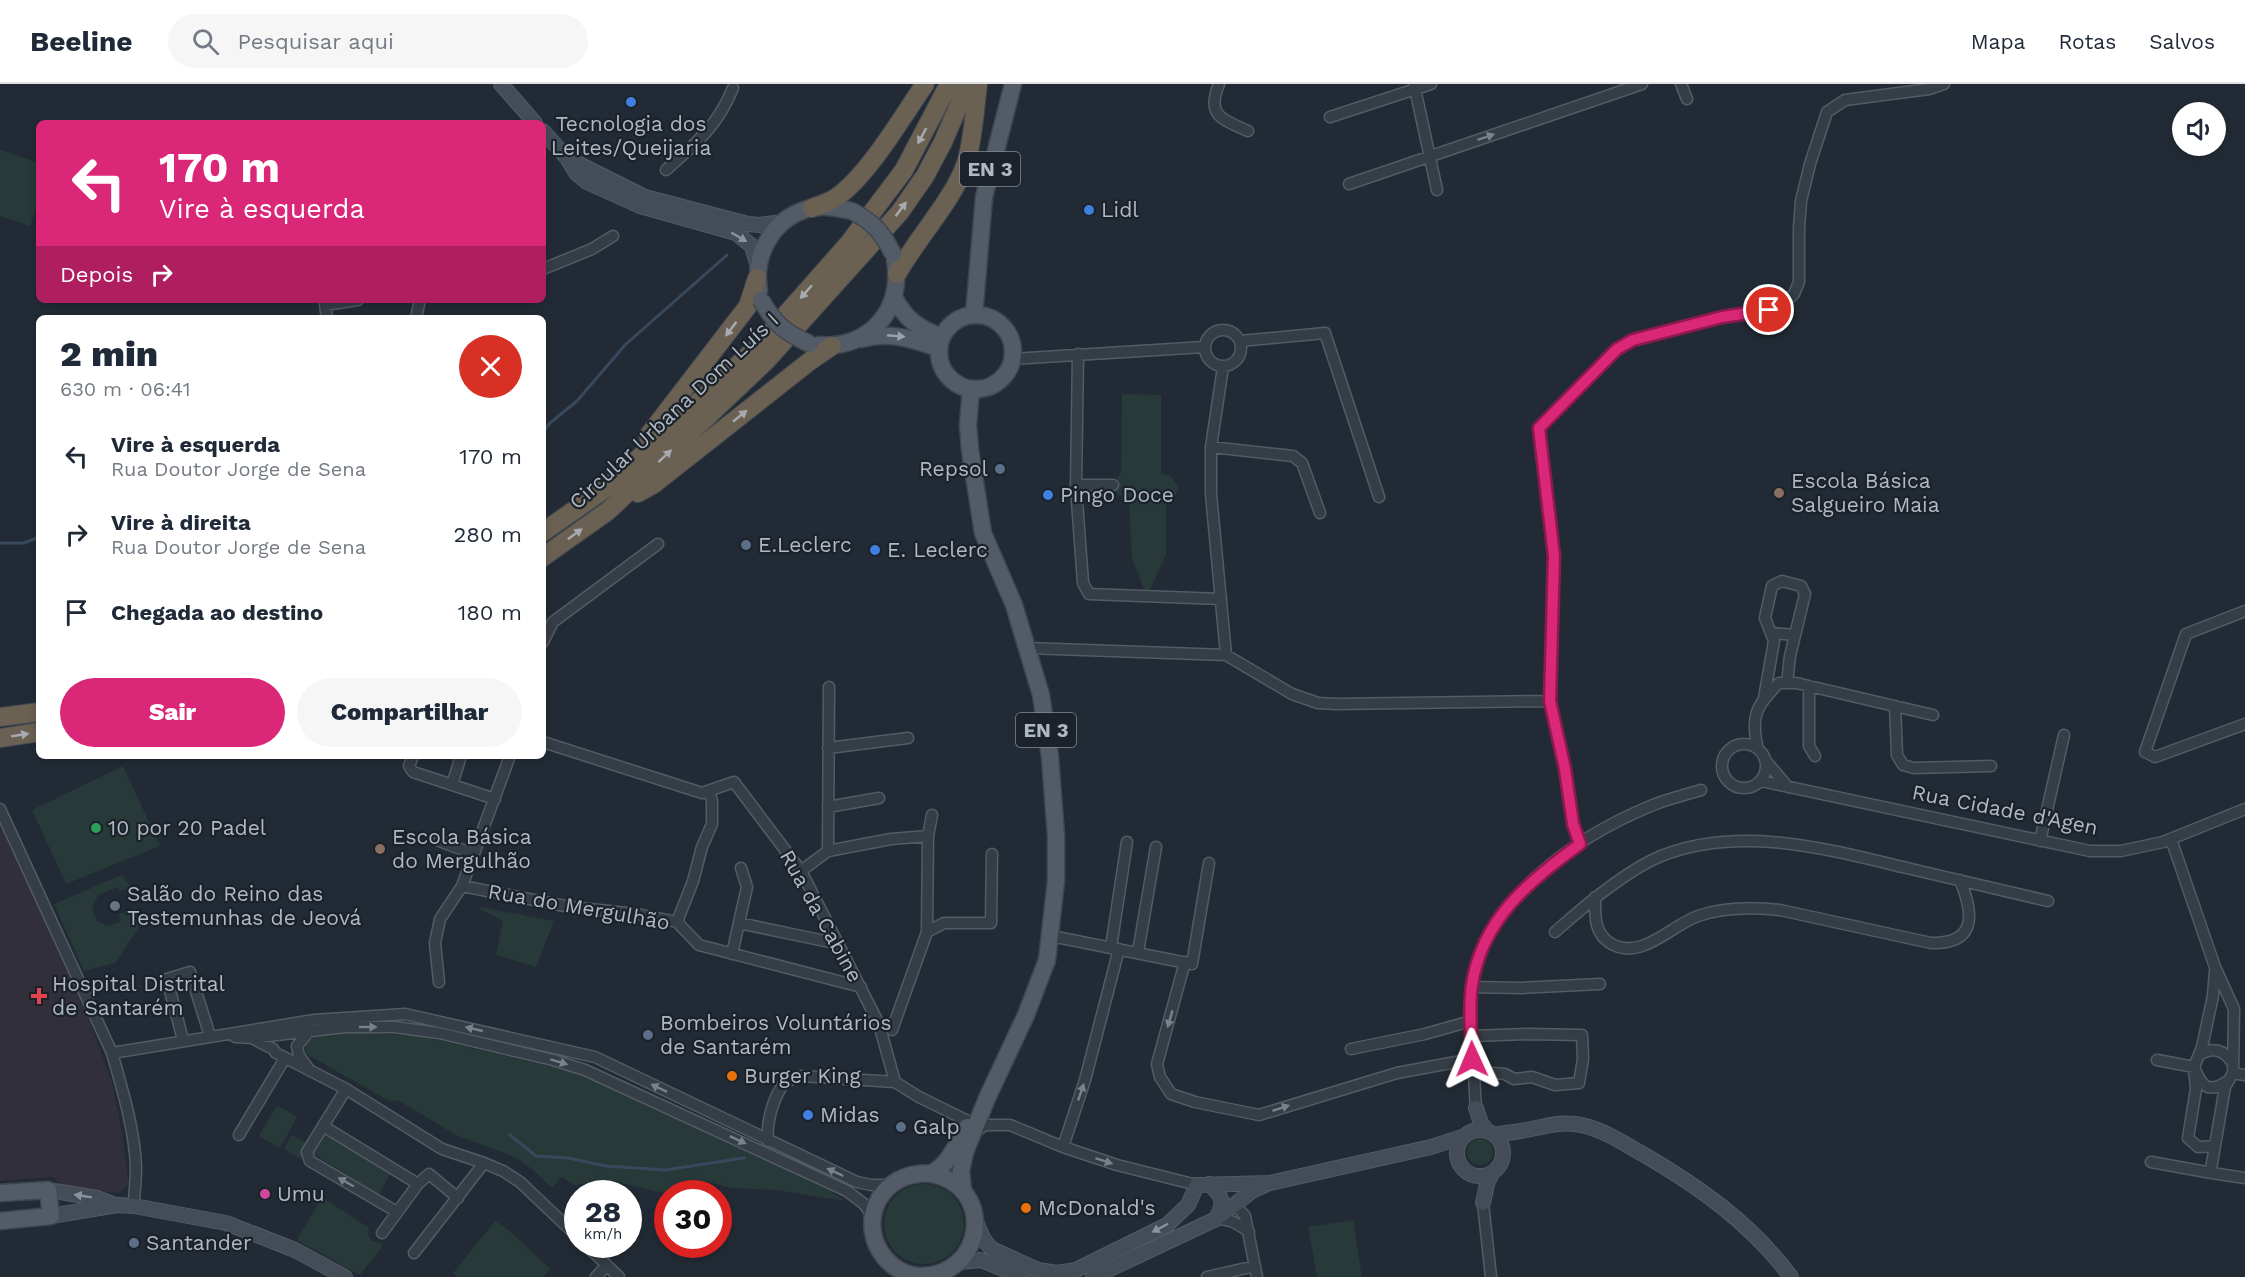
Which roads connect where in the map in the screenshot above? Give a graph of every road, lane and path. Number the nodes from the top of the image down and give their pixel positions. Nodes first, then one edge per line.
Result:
1 (501, 84) edge
2 (925, 84) edge
3 (949, 84) edge
4 (968, 84) edge
5 (978, 84) edge
6 (1013, 84) edge
7 (1219, 84) edge
8 (1431, 84) edge
9 (1642, 84) edge
10 (1681, 84) edge
11 (1944, 84) edge
12 (1415, 87) edge
13 (733, 88) dead end
14 (1687, 99) dead end
15 (1330, 117) dead end
16 (532, 120) edge
17 (1248, 131) dead end
18 (546, 134) edge
19 (1431, 156) junction
20 (666, 170) dead end
21 (1349, 184) dead end
22 (1437, 190) dead end
23 (812, 208) junction
24 (707, 219) junction
25 (783, 222) junction
26 (613, 236) dead end
27 (546, 268) edge
28 (758, 272) junction
29 (897, 274) junction
30 (894, 297) junction
31 (338, 303) edge
32 (327, 315) edge
33 (974, 315) junction
34 (1240, 341) junction
35 (852, 342) junction
36 (940, 342) junction
37 (832, 346) junction
38 (1204, 346) junction
39 (1078, 354) junction
40 (1013, 359) junction
41 (1223, 367) junction
42 (971, 389) junction
43 (1211, 447) junction
44 (1076, 485) junction
45 (1113, 485) dead end
46 (609, 486) junction
47 (1379, 497) dead end
48 (608, 511) junction
49 (1320, 513) dead end
50 (546, 530) edge
51 (658, 544) dead end
52 (546, 555) edge
53 (1221, 599) junction
54 (2245, 611) edge
55 (1771, 633) junction
56 (1795, 635) junction
57 (546, 636) edge
58 (1027, 648) junction
59 (1226, 654) junction
60 (1787, 683) junction
61 (1809, 686) junction
62 (829, 687) dead end
63 (1764, 698) junction
64 (1550, 701) junction
65 (1895, 706) junction
66 (36, 712) edge
67 (1933, 715) dead end
68 (0, 717) edge
69 (2245, 724) edge
70 (1752, 727) junction
71 (36, 732) edge
72 (2064, 735) dead end
73 (0, 738) edge
74 (908, 738) dead end
75 (546, 743) edge
76 (828, 748) junction
77 (1732, 748) junction
78 (1758, 749) junction
79 (1815, 756) dead end
80 (411, 759) edge
81 (459, 759) edge
82 (509, 759) edge
83 (1766, 760) junction
84 (1991, 766) dead end
85 (1761, 781) junction
86 (452, 784) junction
87 (1788, 787) junction
88 (1701, 790) dead end
89 (709, 791) junction
90 (495, 798) junction
91 (879, 798) dead end
92 (828, 807) junction
93 (0, 809) edge
94 (2245, 809) edge
95 (932, 815) dead end
96 (928, 836) junction
97 (2171, 839) junction
98 (439, 841) dead end
99 (2040, 841) junction
100 (1127, 842) dead end
101 (1580, 844) junction
102 (1156, 847) dead end
103 (828, 851) junction
104 (474, 854) junction
105 (992, 854) dead end
106 (1209, 863) dead end
107 (741, 868) dead end
108 (801, 871) junction
109 (1960, 880) junction
110 (462, 886) junction
111 (1594, 897) junction
112 (2048, 901) dead end
113 (677, 922) junction
114 (739, 923) junction
115 (927, 932) junction
116 (1555, 932) dead end
117 (1051, 936) junction
118 (839, 944) junction
119 (1115, 948) junction
120 (1138, 952) junction
121 (732, 954) junction
122 (1185, 962) junction
123 (2215, 967) junction
124 (439, 982) dead end
125 (1600, 984) dead end
126 (861, 987) junction
127 (1472, 987) junction
128 (1471, 1021) junction
129 (310, 1030) junction
130 (892, 1030) dead end
131 (223, 1035) junction
132 (210, 1036) junction
133 (1472, 1036) junction
134 (252, 1038) junction
135 (183, 1040) junction
136 (1352, 1049) dead end
137 (112, 1053) junction
138 (2199, 1055) junction
139 (285, 1058) junction
140 (1472, 1059) junction
141 (2157, 1060) dead end
142 (2194, 1067) junction
143 (308, 1068) junction
144 (1494, 1073) dead end
145 (2232, 1073) junction
146 (2245, 1075) edge
147 (895, 1082) junction
148 (346, 1089) junction
149 (1476, 1108) junction
150 (771, 1112) junction
151 (323, 1126) junction
152 (972, 1127) junction
153 (1527, 1130) junction
154 (750, 1132) junction
155 (1491, 1133) junction
156 (1466, 1134) junction
157 (239, 1135) dead end
158 (768, 1141) junction
159 (2215, 1146) junction
160 (1063, 1147) junction
161 (1431, 1147) junction
162 (1503, 1149) junction
163 (1458, 1160) junction
164 (2151, 1162) dead end
165 (484, 1163) junction
166 (1492, 1173) junction
167 (2212, 1173) junction
168 (931, 1174) junction
169 (1473, 1175) junction
170 (2245, 1179) edge
171 (1270, 1183) junction
172 (418, 1184) junction
173 (891, 1185) junction
174 (1203, 1185) junction
175 (48, 1190) junction
176 (963, 1191) junction
177 (1252, 1191) junction
178 (0, 1193) edge
179 (458, 1198) junction
180 (1483, 1203) junction
181 (1235, 1204) junction
182 (117, 1205) junction
183 (134, 1206) junction
184 (397, 1212) junction
185 (51, 1216) junction
186 (1245, 1216) junction
187 (873, 1217) junction
188 (975, 1219) junction
189 (1216, 1220) junction
190 (0, 1221) edge
191 (564, 1224) edge
192 (1249, 1232) junction
193 (382, 1233) dead end
194 (414, 1253) dead end
195 (884, 1257) junction
196 (600, 1258) edge
197 (959, 1262) junction
198 (607, 1265) junction
199 (1256, 1272) edge
200 (922, 1276) edge
201 (345, 1277) edge
202 (596, 1277) edge
203 (619, 1277) edge
204 (888, 1277) edge
205 (1023, 1277) edge
206 (1093, 1277) edge
207 (1207, 1277) edge
208 (1491, 1277) edge
209 (1791, 1277) edge

1 - 16 street
2 - 23 highway
3 -> 46 highway, Circular Urbana Dom Luís I
48 -> 4 highway, Circular Urbana Dom Luís I
5 - 29 highway
6 - 33 main road, EN 3
7 - 17 street
8 - 12 street
19 -> 9 street
10 - 14 street
11 - 64 street
12 - 15 street
12 - 19 street
13 - 20 street
18 - 24 street
19 - 21 street
19 - 22 street
23 - 25 main road
23 - 29 main road, bridge
24 - 25 street
24 -> 28 street
25 - 28 main road
26 - 27 street
28 - 37 main road, bridge
28 -> 46 highway
29 - 30 main road
30 - 35 main road
30 - 36 main road
31 - 32 street
33 - 36 main road
33 - 40 main road
34 - 38 street
34 - 41 street
34 - 47 street
35 -> 36 main road
35 - 37 main road
36 - 42 main road
48 -> 37 highway
38 - 39 street
38 - 41 street
39 - 40 street
39 - 44 street
40 - 42 main road
41 - 43 street
42 - 58 main road, EN 3
43 - 49 street
43 - 53 street
44 - 45 street
44 - 53 street
46 - 50 highway, Circular Urbana Dom Luís I
52 -> 48 highway, Circular Urbana Dom Luís I
51 - 57 street
53 - 59 street
54 - 69 street
55 - 56 street
55 - 56 street
55 - 63 street
56 - 60 street
58 - 59 street
58 - 117 main road, EN 3
59 - 64 street
60 - 61 street
60 - 63 street
61 - 65 street
61 - 79 street
62 - 76 street
63 - 70 street
64 - 101 street
65 - 67 street
65 - 84 street
66 - 68 highway
70 - 77 street
70 - 78 street
73 -> 71 highway
72 - 99 street
74 - 76 street
75 - 89 street
76 - 92 street
77 - 78 street
77 - 85 street
78 - 83 street
80 - 86 street
81 - 86 street
82 - 90 street
83 - 85 street
83 - 87 street
85 - 87 street, Rua Cidade d'Agen
86 - 90 street
87 - 99 street, Rua Cidade d'Agen
88 - 101 street
89 - 108 street, Rua da Cabine
89 - 113 street
90 - 104 street
91 - 92 street
92 - 103 street
93 - 137 street
94 - 97 street, Rua Cidade d'Agen
95 - 96 street
96 - 103 street
96 - 115 street
97 - 99 street, Rua Cidade d'Agen
97 - 123 street
98 - 104 street
100 - 119 street
101 - 127 street
102 - 120 street
103 - 108 street
104 - 110 street
105 - 115 street
106 - 122 street
107 - 114 street
108 - 118 street, Rua da Cabine
109 - 111 street
109 - 111 street
109 - 112 street
110 - 113 street, Rua do Mergulhão
110 - 124 street
111 - 116 street
113 - 121 street, Rua do Mergulhão
114 - 118 street
114 - 121 street
115 - 130 street
117 - 119 street
117 - 152 main road, EN 3
118 - 126 street, Rua da Cabine
119 - 120 street
160 -> 119 street
120 - 122 street
121 - 126 street, Rua do Mergulhão
122 -> 140 street
123 - 138 street
123 - 145 street
125 - 127 street
126 - 147 street, Rua da Cabine
127 - 128 street
128 - 133 street
128 - 136 street
129 - 134 street
129 - 143 street
129 -> 187 street
131 - 132 street
131 - 134 street
154 -> 131 street
132 - 135 street
132 - 135 street
133 - 140 street
133 - 144 street
134 - 139 street
135 - 137 street
137 - 183 street
138 - 142 street
138 - 145 street
139 - 143 street
139 - 157 street
140 - 149 street
141 - 142 street
142 - 145 street
142 - 159 street
143 - 148 street
145 - 146 street
145 - 159 street
147 - 150 street
147 - 152 street
148 - 151 street
148 - 165 street
149 - 155 street
149 - 156 street
150 - 154 street
150 - 158 street
151 - 172 street
184 -> 151 street
152 - 160 street
152 - 168 main road, EN 3
152 - 176 main road, EN 3
153 - 155 street
153 - 162 street
153 - 209 street
154 - 158 street
155 - 156 street
155 - 162 street
156 - 161 street
156 - 163 street
173 -> 158 street
159 - 167 street
160 -> 174 street
161 - 163 street
161 - 171 street
162 - 166 street
163 - 169 street
164 - 167 street
165 - 179 street
165 - 191 street
166 - 169 street
166 - 180 street
167 - 170 street
168 - 173 main road
168 - 176 main road
169 - 180 street
171 - 174 street
171 - 177 street
172 - 179 street
172 - 184 street
173 - 187 main road
174 -> 188 street
174 - 189 street
175 - 178 main road
182 -> 175 street
175 - 185 main road
176 - 188 main road, EN 3
177 - 181 street
177 - 186 street
179 - 194 street
180 - 208 street
181 - 186 street
181 - 189 street
182 - 183 street
182 - 185 street
183 - 201 street
184 - 193 street
185 - 190 main road
186 - 192 street
187 - 195 main road
188 - 197 main road
189 - 192 street
189 - 206 street
192 - 199 street
195 - 200 main road
195 - 204 main road
196 - 198 street
197 - 200 main road
197 - 205 street
198 - 202 street
198 - 203 street
199 - 207 street

